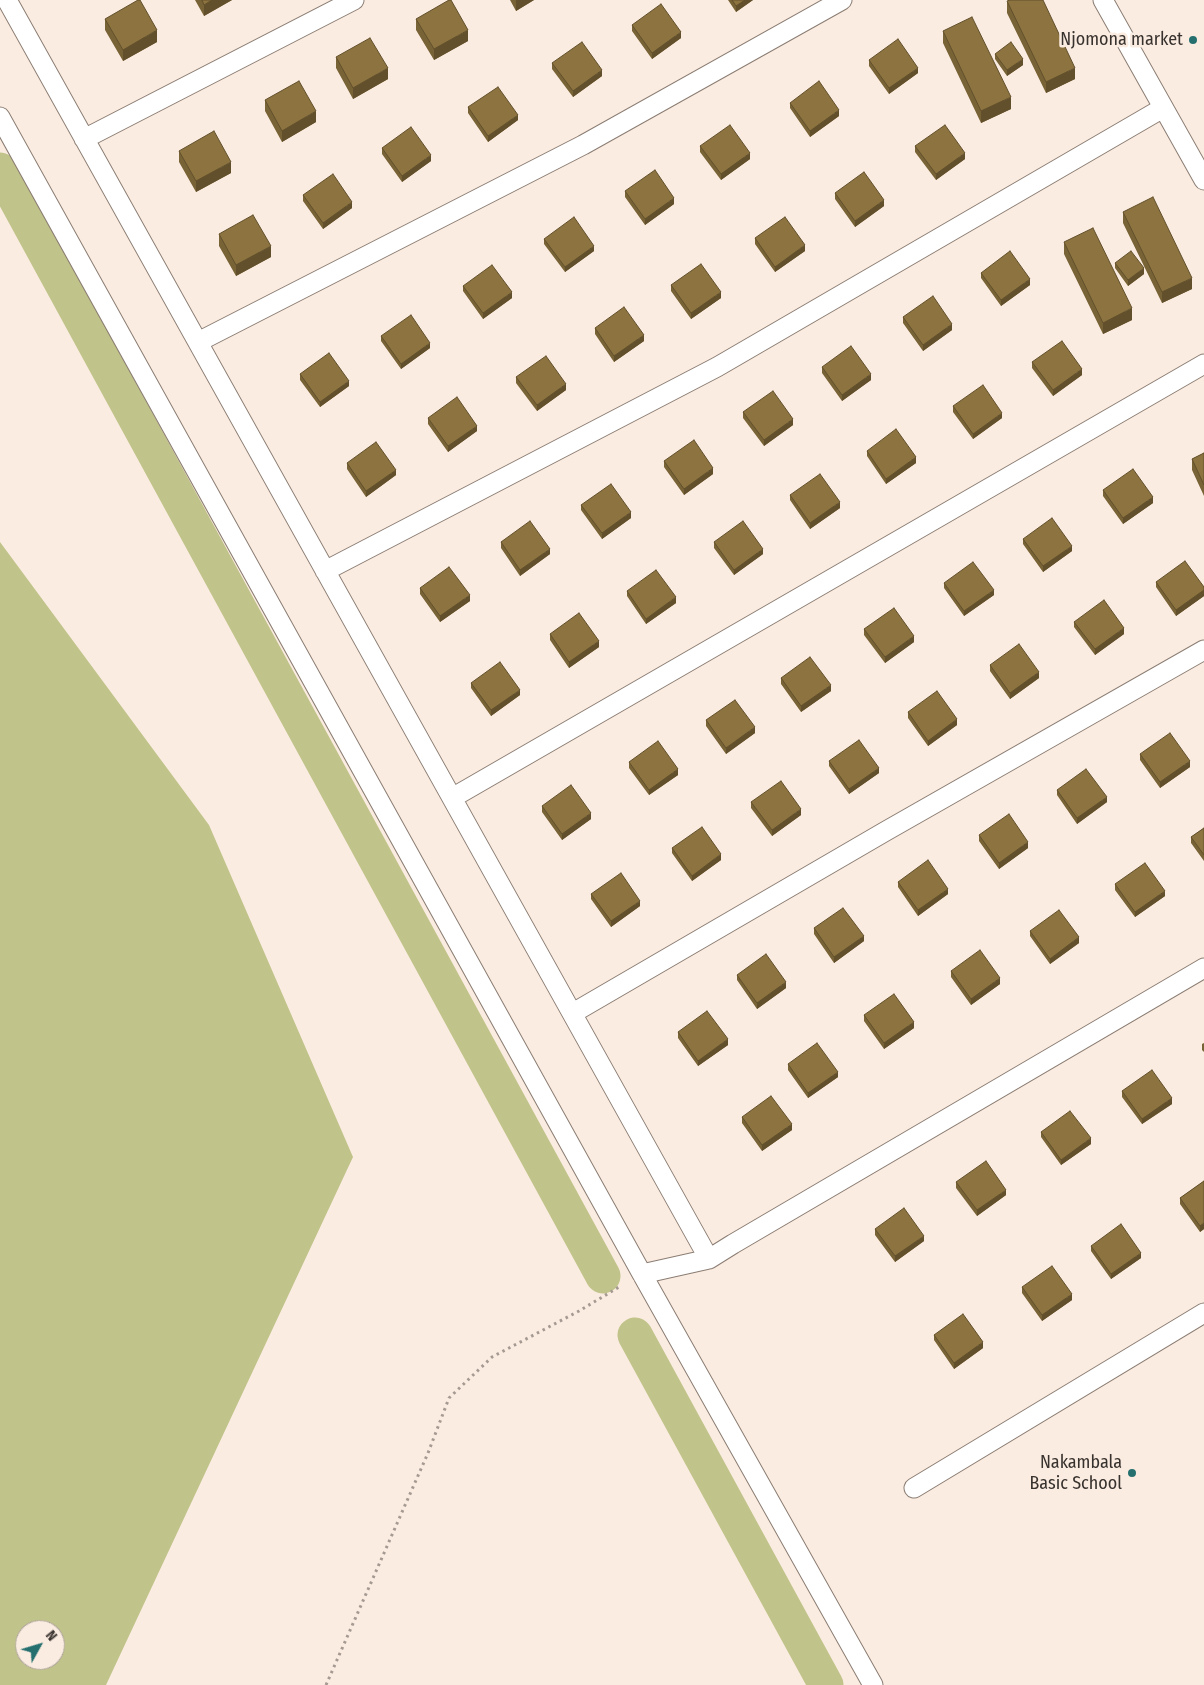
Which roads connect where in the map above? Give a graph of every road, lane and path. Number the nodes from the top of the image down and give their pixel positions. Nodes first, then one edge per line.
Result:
1 (7, 0) edge
2 (354, 0) edge
3 (842, 0) edge
4 (1103, 0) edge
5 (1163, 108) junction
6 (0, 117) edge
7 (84, 139) junction
8 (1204, 180) edge
9 (198, 342) junction
10 (1204, 364) edge
11 (325, 571) junction
12 (1204, 650) edge
13 (452, 798) junction
14 (1204, 968) edge
15 (573, 1012) junction
16 (710, 1259) junction
17 (642, 1274) junction
18 (1204, 1312) edge
19 (914, 1488) dead end
20 (326, 1685) edge
21 (873, 1685) edge

1 - 7 lane
2 - 7 lane
3 - 9 lane
4 - 5 lane
5 - 8 lane
5 - 11 lane
6 - 17 lane
7 - 9 lane
9 - 11 lane
10 - 13 lane
11 - 13 lane
12 - 15 lane
13 - 15 lane
14 - 16 lane
15 - 16 lane
16 - 17 lane
17 - 20 path
17 - 21 lane
18 - 19 lane

